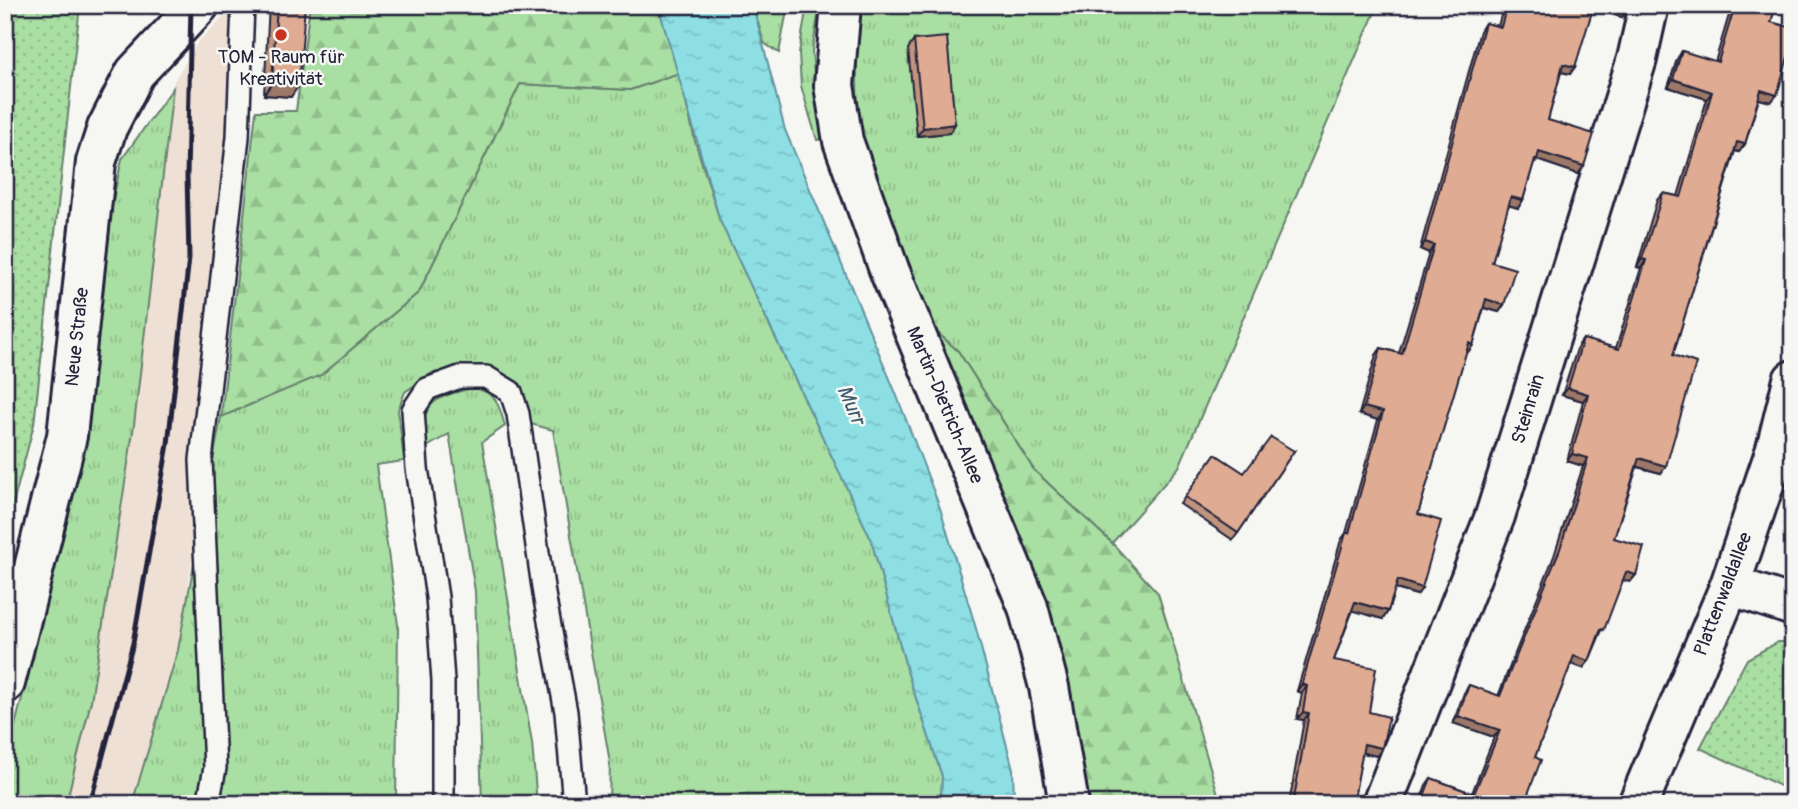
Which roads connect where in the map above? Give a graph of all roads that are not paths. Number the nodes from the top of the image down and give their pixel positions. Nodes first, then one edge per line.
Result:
1 (243, 5) edge
2 (841, 5) edge
3 (1649, 5) edge
4 (195, 10) edge
5 (1793, 380) edge
6 (1730, 585) junction
7 (1793, 606) edge
8 (5, 683) edge
9 (208, 804) edge
10 (443, 804) edge
11 (574, 804) edge
12 (1069, 804) edge
13 (1382, 804) edge
14 (1639, 804) edge

1 - 9 lane
2 - 12 street, Martin-Dietrich-Allee
3 - 13 street, Steinrain
4 - 8 street, Neue Straße
5 - 6 street, Plattenwaldallee
6 - 7 street
6 - 14 street, Plattenwaldallee
10 - 11 lane

